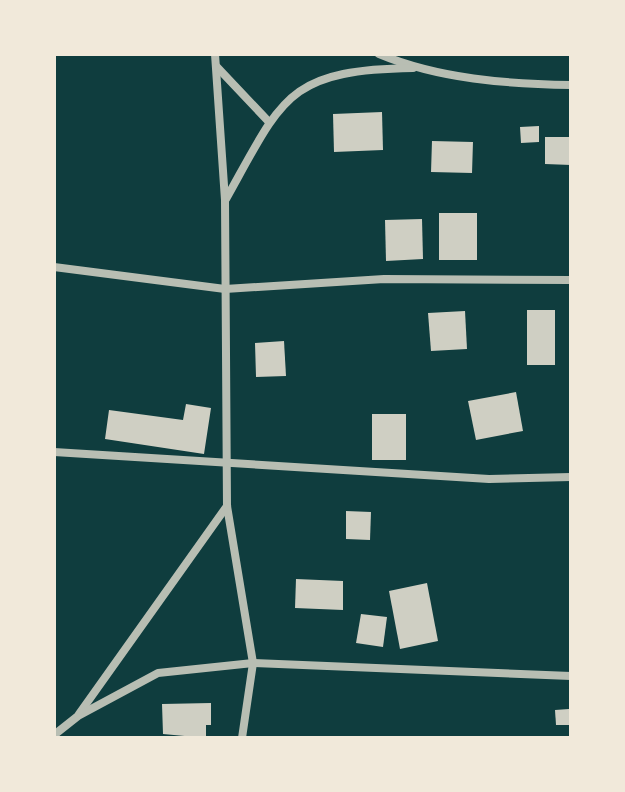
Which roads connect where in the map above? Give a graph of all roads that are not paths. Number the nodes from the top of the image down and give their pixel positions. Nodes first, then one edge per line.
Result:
1 (215, 54) edge
2 (379, 54) edge
3 (216, 67) junction
4 (413, 68) junction
5 (571, 85) edge
6 (269, 122) junction
7 (225, 200) junction
8 (54, 267) edge
9 (571, 280) edge
10 (225, 289) junction
11 (54, 452) edge
12 (229, 462) junction
13 (571, 477) edge
14 (227, 506) junction
15 (253, 663) junction
16 (571, 676) edge
17 (78, 716) junction
18 (54, 735) edge
19 (242, 738) edge

1 - 3 street
2 - 4 street
3 - 6 street
3 - 7 street
4 - 5 street
4 - 6 street
6 - 7 street
7 - 10 street
8 - 10 street
9 - 10 street
10 - 12 street
11 - 12 street
12 - 13 street
12 - 14 street
14 - 15 street
14 - 17 street
15 - 16 street
15 - 17 street
15 - 19 street
17 - 18 street

